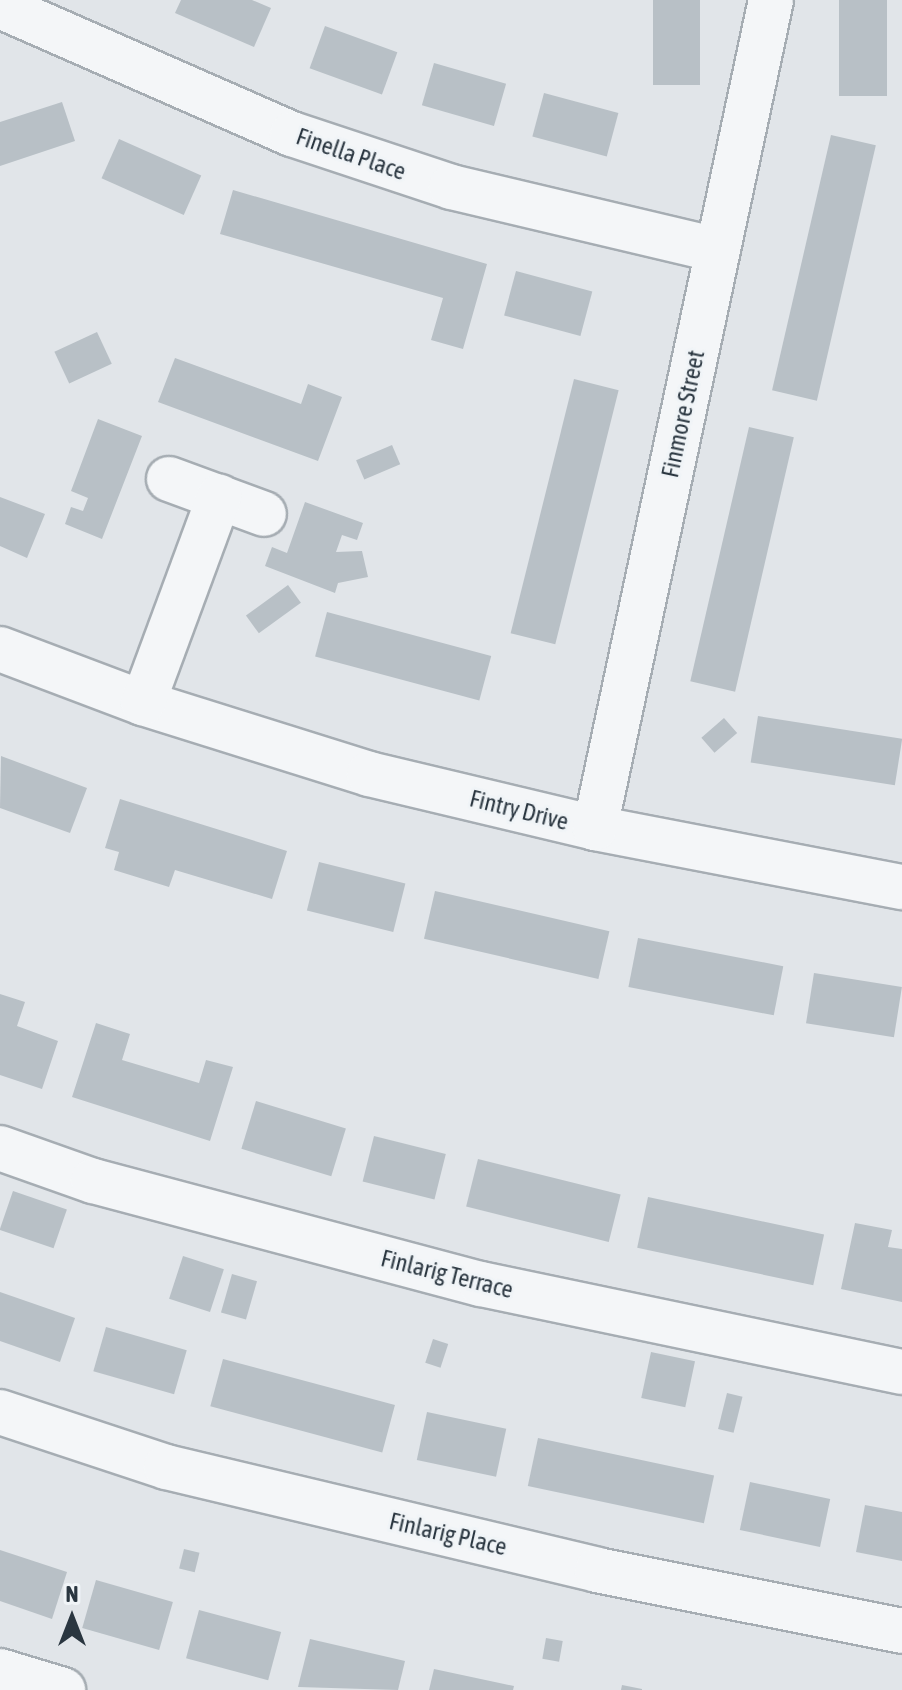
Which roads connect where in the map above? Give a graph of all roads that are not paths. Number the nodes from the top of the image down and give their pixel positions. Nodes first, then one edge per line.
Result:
1 (771, 0) edge
2 (0, 6) edge
3 (718, 250) junction
4 (169, 479) dead end
5 (219, 497) junction
6 (264, 514) dead end
7 (0, 649) edge
8 (143, 703) junction
9 (595, 828) junction
10 (902, 887) edge
11 (0, 1148) edge
12 (902, 1372) edge
13 (0, 1412) edge
14 (902, 1631) edge
15 (0, 1671) edge
16 (63, 1690) edge

1 - 3 street, Finmore Street
2 - 3 street, Finella Place
3 - 9 street, Finmore Street
4 - 5 street
5 - 6 street
5 - 8 street
7 - 8 street, Fintry Drive
8 - 9 street, Fintry Drive
9 - 10 street, Fintry Drive
11 - 12 street, Finlarig Terrace
13 - 14 street, Finlarig Place
15 - 16 street

